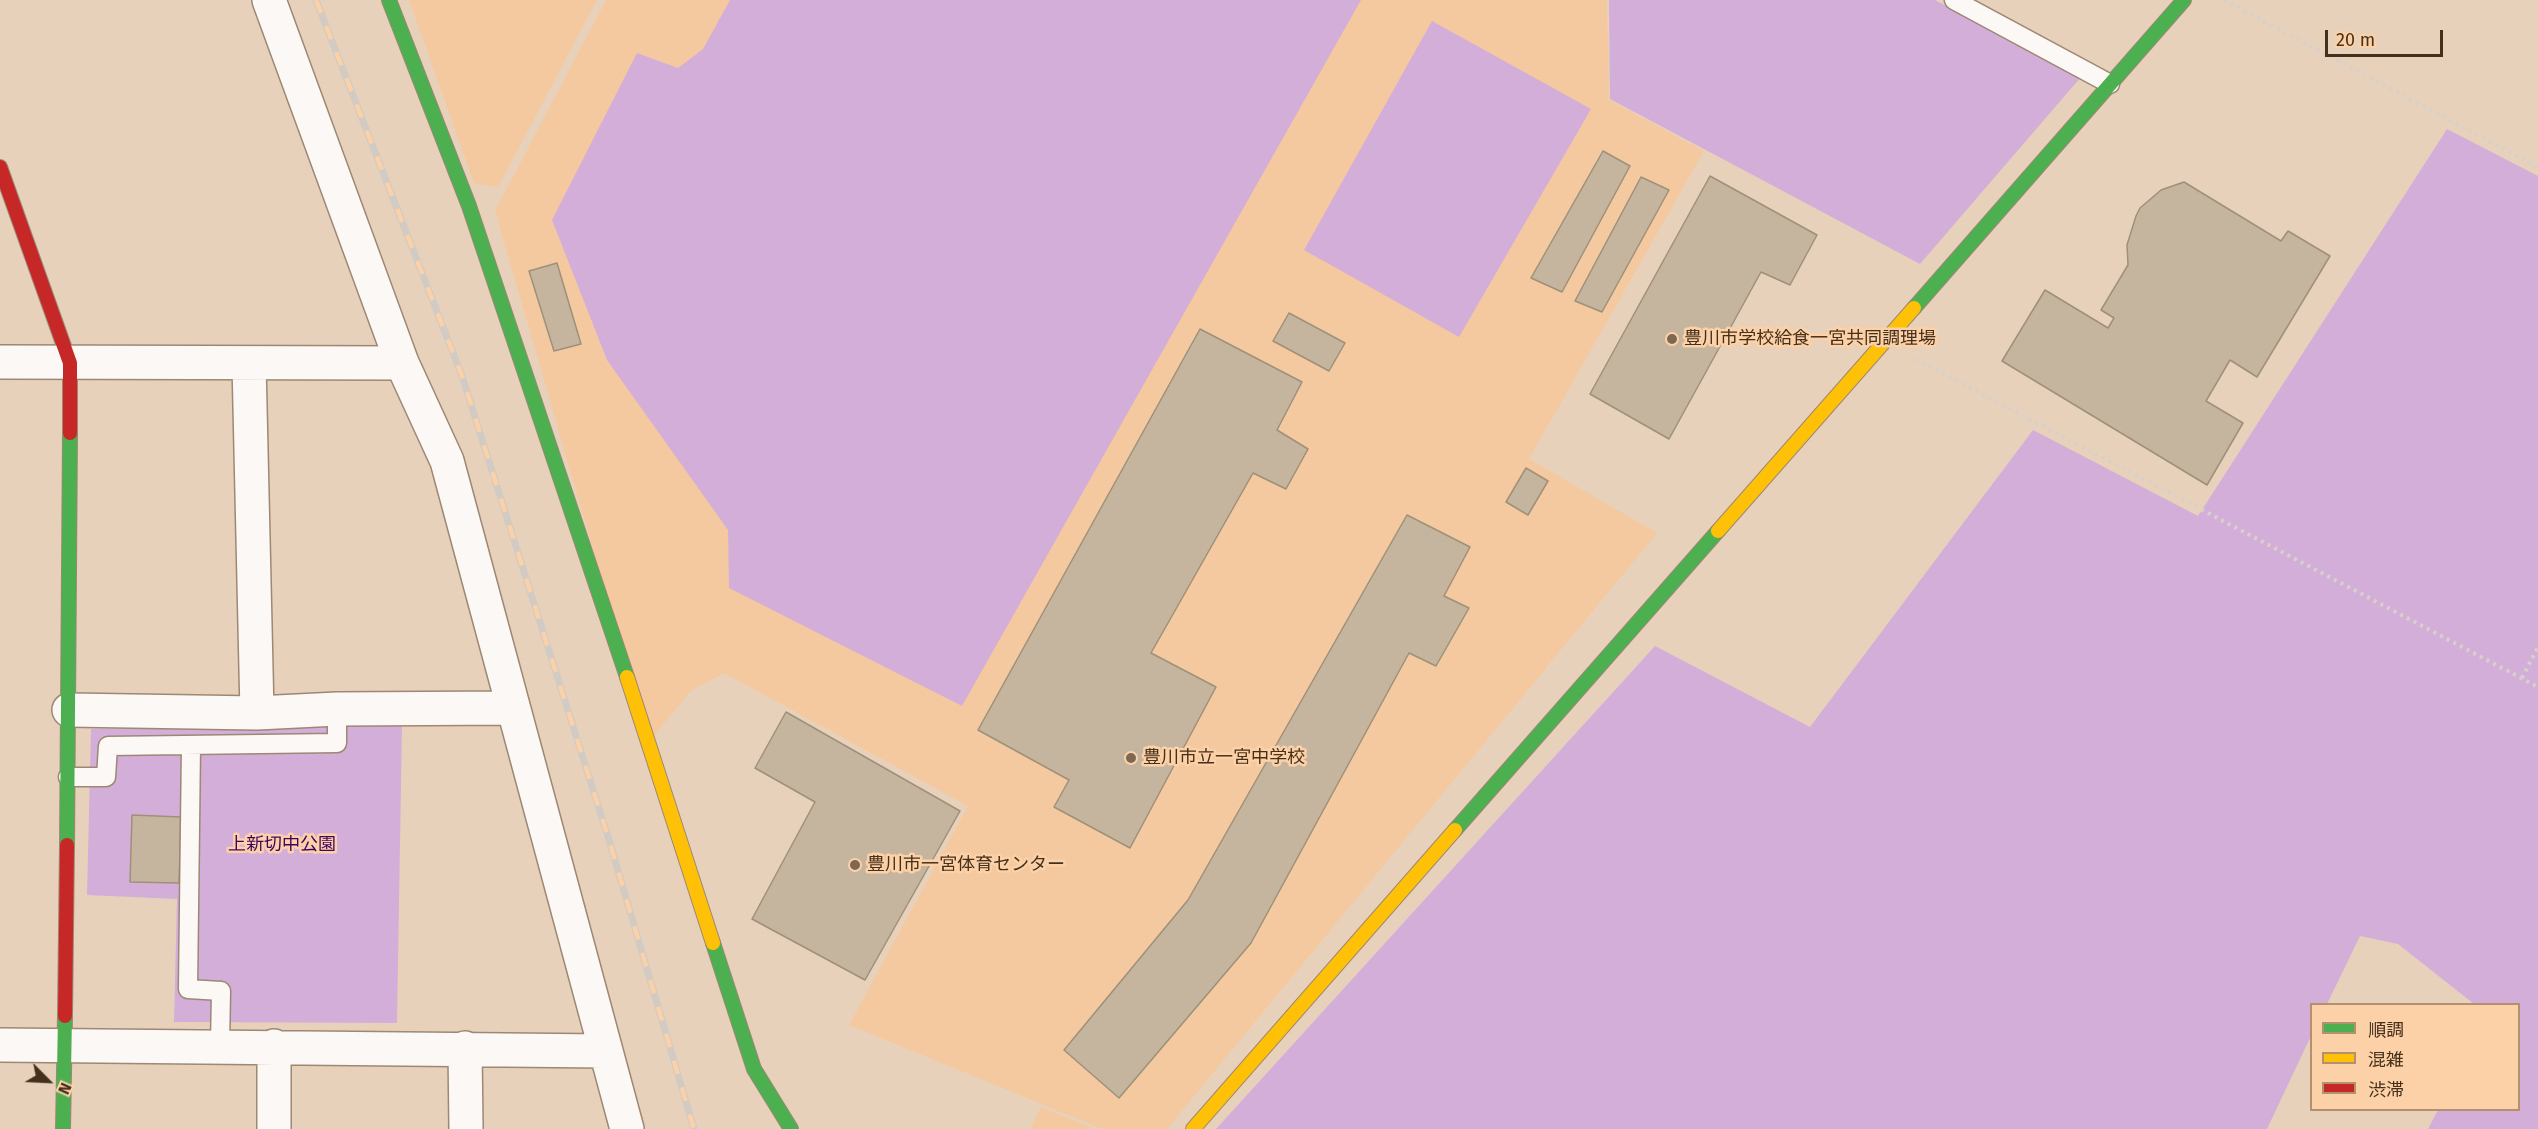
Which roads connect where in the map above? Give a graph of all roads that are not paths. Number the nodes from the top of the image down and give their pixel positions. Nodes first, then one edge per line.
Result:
1 (269, 0) edge
2 (389, 0) edge
3 (1954, 0) edge
4 (2184, 0) edge
5 (2110, 84) junction
6 (0, 167) edge
7 (0, 362) edge
8 (70, 363) junction
9 (249, 363) junction
10 (402, 363) junction
11 (513, 708) junction
12 (338, 709) junction
13 (69, 710) junction
14 (257, 713) junction
15 (191, 745) junction
16 (68, 777) junction
17 (63, 1044) junction
18 (0, 1045) edge
19 (220, 1046) junction
20 (274, 1046) junction
21 (465, 1048) junction
22 (606, 1051) junction
23 (63, 1129) edge
24 (274, 1129) edge
25 (466, 1129) edge
26 (627, 1129) edge
27 (791, 1129) edge
28 (1193, 1129) edge

1 - 10 street
2 - 27 street
3 - 5 lane
4 - 5 street
5 - 28 street
6 - 8 street
7 - 8 street
8 - 9 street
8 - 13 street
9 - 10 street
9 - 14 street
10 - 11 street
11 - 12 street
11 - 22 street
12 - 14 street
12 - 15 lane
13 - 14 street
13 - 16 street
15 - 16 lane
15 - 19 lane
16 - 17 street
17 - 18 street
17 - 19 street
17 - 23 street
19 - 20 street
20 - 21 street
20 - 24 street
21 - 22 street
21 - 25 street
22 - 26 street

